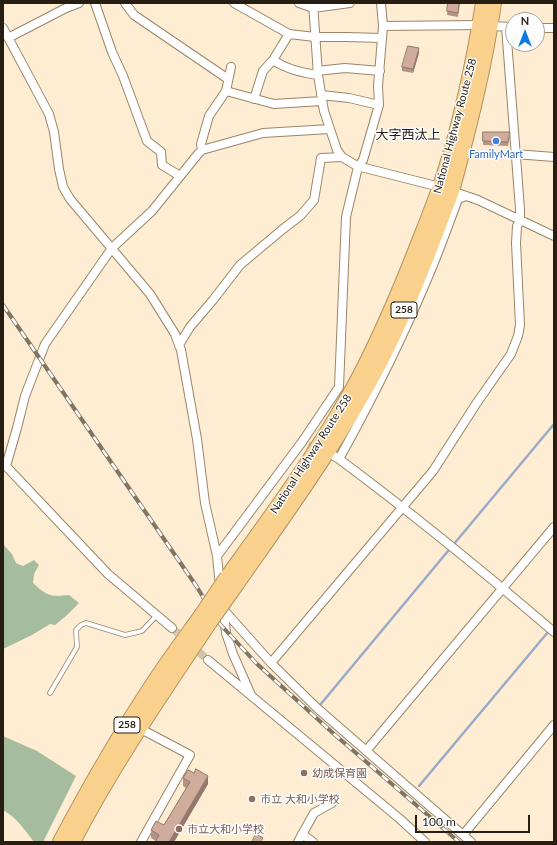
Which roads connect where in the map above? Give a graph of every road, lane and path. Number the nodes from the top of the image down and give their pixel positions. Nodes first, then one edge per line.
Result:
1 (79, 3) edge
2 (95, 3) edge
3 (125, 3) edge
4 (234, 3) edge
5 (298, 3) edge
6 (350, 3) edge
7 (381, 3) edge
8 (483, 3) edge
9 (494, 3) edge
10 (246, 6) edge
11 (313, 6) edge
12 (383, 26) junction
13 (485, 26) junction
14 (505, 27) edge
15 (3, 28) edge
16 (289, 34) junction
17 (314, 37) junction
18 (8, 38) junction
19 (382, 38) junction
20 (511, 52) edge
21 (273, 60) junction
22 (232, 67) dead end
23 (380, 71) junction
24 (318, 73) junction
25 (228, 79) junction
26 (226, 91) junction
27 (322, 98) junction
28 (254, 99) junction
29 (379, 105) junction
30 (330, 129) junction
31 (202, 150) junction
32 (516, 154) junction
33 (342, 157) junction
34 (554, 157) edge
35 (358, 166) junction
36 (180, 176) junction
37 (446, 189) junction
38 (466, 196) junction
39 (520, 221) junction
40 (554, 236) edge
41 (112, 248) junction
42 (179, 345) junction
43 (4, 465) edge
44 (403, 507) junction
45 (554, 527) edge
46 (217, 556) junction
47 (503, 589) junction
48 (223, 609) junction
49 (157, 615) junction
50 (206, 618) junction
51 (172, 628) tunnel mouth
52 (554, 632) edge
53 (208, 660) tunnel mouth
54 (271, 663) junction
55 (50, 693) dead end
56 (251, 695) junction
57 (554, 726) edge
58 (139, 728) junction
59 (366, 751) junction
60 (332, 803) dead end
61 (463, 835) junction
62 (300, 838) edge
63 (60, 842) edge
64 (73, 842) edge
65 (141, 842) edge
66 (313, 842) edge
67 (425, 842) edge
68 (472, 842) edge

1 - 18 street
2 - 36 street
3 - 25 street
4 - 10 street
5 - 11 street
6 - 11 street
7 - 12 street
8 - 13 highway, National Highway Route 258 / 258
9 - 13 highway, National Highway Route 258 / 258
10 - 16 street
11 - 17 street
12 - 13 street
12 - 19 street
13 - 14 street
13 - 37 highway, National Highway Route 258 / 258
15 - 18 street
16 - 17 street
16 - 21 street
17 - 19 street
17 - 24 street
18 - 41 street
19 - 23 street
20 - 32 street
21 - 24 street
21 - 28 street
22 - 25 street
23 - 24 street
23 - 29 street
24 - 27 street
25 - 26 street
26 - 28 street
26 - 31 street
27 - 28 street
27 - 29 street
27 - 30 street
29 - 35 street
30 - 31 street
30 - 33 street
31 - 36 street
32 - 34 street
32 - 39 street
33 - 35 street
33 - 42 street
35 - 37 street
35 - 46 street
36 - 41 street
37 - 38 street
37 - 50 highway, National Highway Route 258 / 258, bridge
38 - 39 street
38 - 44 street
39 - 40 street
39 - 44 street
41 - 42 street
41 - 43 street
42 - 46 street
43 - 49 street
44 - 47 street
44 - 54 street
45 - 47 street
46 - 48 street
47 - 52 street
47 - 59 street
48 - 54 street
48 - 56 street
49 - 51 street
49 - 55 lane
50 - 58 highway, National Highway Route 258 / 258
50 - 63 highway, National Highway Route 258 / 258
53 - 56 street
54 - 59 street
56 - 67 street
57 - 61 street
58 - 64 highway, National Highway Route 258 / 258
58 - 65 street
59 - 61 street
60 - 62 street
61 - 68 street
62 - 66 street

